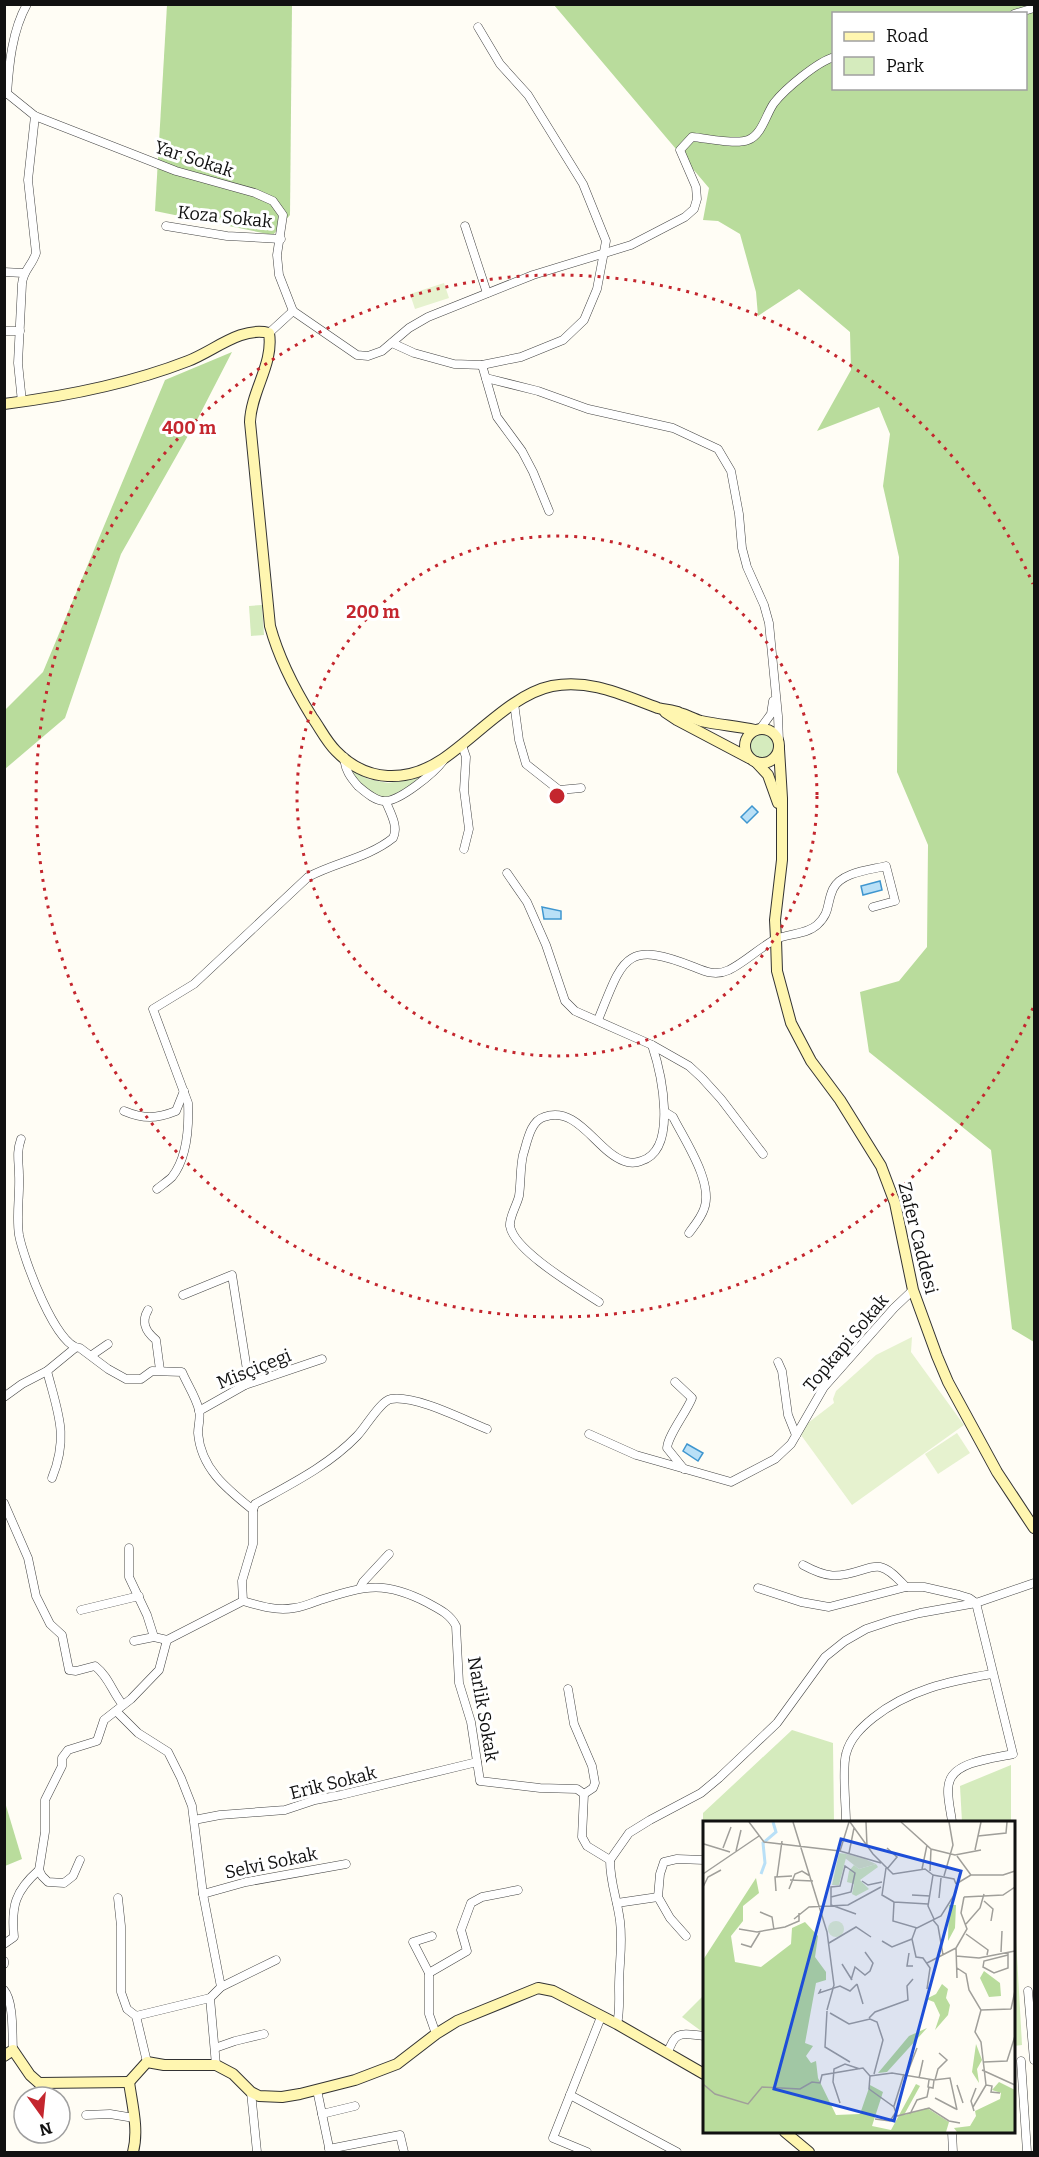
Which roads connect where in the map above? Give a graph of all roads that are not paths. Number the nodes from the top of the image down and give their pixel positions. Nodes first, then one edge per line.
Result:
1 (27, 4) edge
2 (478, 27) dead end
3 (832, 58) edge
4 (6, 92) edge
5 (35, 116) junction
6 (166, 226) dead end
7 (465, 226) dead end
8 (281, 239) junction
9 (602, 254) junction
10 (4, 272) edge
11 (23, 273) junction
12 (487, 293) junction
13 (293, 311) junction
14 (4, 331) edge
15 (20, 331) junction
16 (269, 333) junction
17 (392, 343) junction
18 (482, 365) junction
19 (486, 378) junction
20 (22, 402) junction
21 (4, 404) edge
22 (549, 511) dead end
23 (774, 691) junction
24 (514, 704) junction
25 (660, 709) junction
26 (758, 729) junction
27 (462, 745) junction
28 (779, 746) junction
29 (447, 756) junction
30 (344, 757) junction
31 (753, 760) junction
32 (581, 788) dead end
33 (386, 802) junction
34 (781, 812) junction
35 (464, 849) dead end
36 (507, 873) dead end
37 (873, 907) dead end
38 (776, 939) junction
39 (598, 1020) junction
40 (652, 1045) junction
41 (184, 1091) junction
42 (123, 1111) dead end
43 (664, 1112) junction
44 (21, 1139) dead end
45 (763, 1154) dead end
46 (157, 1189) dead end
47 (688, 1233) dead end
48 (913, 1290) junction
49 (183, 1295) dead end
50 (599, 1302) dead end
51 (148, 1310) dead end
52 (108, 1344) dead end
53 (75, 1348) junction
54 (92, 1355) junction
55 (322, 1359) dead end
56 (778, 1362) dead end
57 (160, 1370) junction
58 (46, 1371) junction
59 (675, 1382) dead end
60 (245, 1385) junction
61 (4, 1397) edge
62 (200, 1411) junction
63 (487, 1429) dead end
64 (589, 1434) dead end
65 (796, 1435) junction
66 (685, 1470) junction
67 (52, 1478) dead end
68 (4, 1503) edge
69 (253, 1510) junction
70 (1035, 1528) edge
71 (129, 1548) dead end
72 (389, 1554) dead end
73 (804, 1565) dead end
74 (1035, 1583) edge
75 (906, 1587) junction
76 (360, 1588) junction
77 (758, 1588) dead end
78 (139, 1596) junction
79 (239, 1602) junction
80 (976, 1603) junction
81 (81, 1610) dead end
82 (154, 1637) junction
83 (167, 1640) junction
84 (134, 1641) dead end
85 (992, 1674) junction
86 (568, 1689) dead end
87 (120, 1708) junction
88 (477, 1762) junction
89 (584, 1794) junction
90 (194, 1820) junction
91 (846, 1821) edge
92 (952, 1821) edge
93 (80, 1860) dead end
94 (610, 1860) junction
95 (703, 1860) edge
96 (346, 1863) dead end
97 (39, 1870) junction
98 (518, 1890) dead end
99 (203, 1894) junction
100 (118, 1898) dead end
101 (658, 1898) junction
102 (617, 1904) junction
103 (432, 1936) dead end
104 (686, 1936) dead end
105 (4, 1944) edge
106 (276, 1960) dead end
107 (429, 1973) junction
108 (221, 1987) junction
109 (4, 1990) edge
110 (1028, 1991) dead end
111 (210, 1998) junction
112 (136, 2016) junction
113 (609, 2021) junction
114 (264, 2034) dead end
115 (435, 2034) junction
116 (703, 2036) edge
117 (215, 2048) junction
118 (9, 2053) edge
119 (668, 2053) junction
120 (1034, 2060) edge
121 (147, 2061) junction
122 (1017, 2062) edge
123 (216, 2065) junction
124 (703, 2073) edge
125 (129, 2082) junction
126 (317, 2090) junction
127 (251, 2092) junction
128 (570, 2095) junction
129 (355, 2106) dead end
130 (322, 2114) junction
131 (86, 2115) dead end
132 (134, 2118) junction
133 (786, 2133) edge
134 (952, 2133) edge
135 (329, 2151) edge
136 (133, 2152) edge
137 (257, 2152) edge
138 (404, 2152) edge
139 (587, 2152) edge
140 (677, 2152) edge
141 (809, 2152) edge
142 (952, 2152) edge
143 (1027, 2152) edge

1 - 4 street
2 - 9 street
3 - 9 street
4 - 5 street, Yar Sokak
5 - 8 street, Yar Sokak
5 - 11 street
6 - 8 street, Koza Sokak
7 - 12 street
8 - 13 street, Yar Sokak
9 - 12 street
9 - 18 street
10 - 11 street
11 - 15 street
12 - 17 street
13 - 16 street
13 - 17 street
14 - 15 street
15 - 20 street
16 - 20 street
16 - 30 street
17 - 18 street
18 - 19 street
19 - 22 street
19 - 23 street
20 - 21 street
23 - 26 street
23 - 28 street, Zafer Caddesi
24 - 25 street
24 - 27 street
24 - 32 street
25 - 26 street
25 - 31 street, Zafer Caddesi
26 - 28 street
26 - 31 street
27 - 29 street
27 - 35 street
28 - 31 street
28 - 34 street, Zafer Caddesi
29 - 30 street
29 - 33 street
30 - 33 street
31 - 34 street, Zafer Caddesi
33 - 41 street
34 - 38 street, Zafer Caddesi
36 - 39 street
37 - 38 street
38 - 39 street
38 - 48 street, Zafer Caddesi
39 - 40 street
40 - 43 street
40 - 45 street
41 - 42 street
41 - 46 street
43 - 47 street
43 - 50 street
44 - 53 street
48 - 65 street, Topkapi Sokak
48 - 70 street, Zafer Caddesi
49 - 60 street
51 - 57 street
52 - 54 street
53 - 54 street
53 - 58 street
54 - 57 street
55 - 60 street, Misçiçegi
56 - 65 street
57 - 62 street
58 - 61 street
58 - 67 street
59 - 66 street
60 - 62 street, Misçiçegi
62 - 69 street
63 - 69 street
64 - 66 street, Topkapi Sokak
65 - 66 street, Topkapi Sokak
68 - 87 street
69 - 79 street
71 - 78 street
72 - 76 street
73 - 75 street
74 - 80 street
75 - 77 street
75 - 80 street
76 - 79 street, Narlik Sokak
76 - 88 street, Narlik Sokak
78 - 81 street
78 - 82 street
79 - 83 street
80 - 85 street
80 - 94 street
82 - 83 street
82 - 84 street
83 - 87 street
85 - 91 street
85 - 92 street
86 - 89 street
87 - 90 street
87 - 97 street
88 - 89 street, Narlik Sokak
88 - 90 street, Erik Sokak
89 - 94 street
90 - 99 street
93 - 97 street
94 - 102 street
95 - 101 street
96 - 99 street, Selvi Sokak
97 - 105 street
98 - 107 street
99 - 108 street
100 - 112 street
101 - 102 street
101 - 104 street
102 - 113 street
103 - 107 street
106 - 108 street
107 - 115 street
108 - 111 street
109 - 118 street
110 - 120 street
111 - 112 street
111 - 117 street
112 - 121 street
113 - 115 street
113 - 119 street
113 - 128 street
114 - 117 street
115 - 126 street
116 - 119 street
117 - 123 street
118 - 125 street
119 - 124 street
120 - 122 street
121 - 123 street
121 - 125 street
122 - 143 street
123 - 127 street
125 - 132 street
126 - 127 street
126 - 130 street
127 - 137 street
128 - 139 street
128 - 140 street
129 - 130 street
130 - 135 street
131 - 132 street
132 - 136 street
133 - 141 street
134 - 142 street
135 - 138 street

